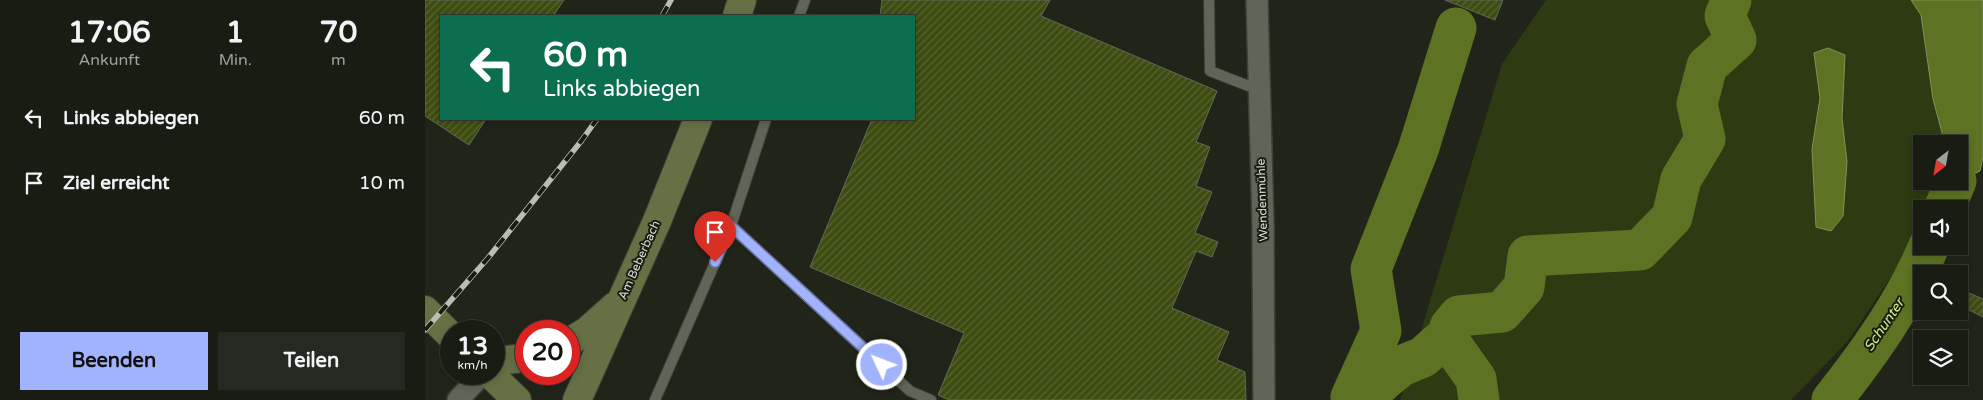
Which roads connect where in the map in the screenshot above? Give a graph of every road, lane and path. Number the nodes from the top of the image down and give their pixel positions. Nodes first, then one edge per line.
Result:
1 (742, 0) edge
2 (805, 0) edge
3 (1209, 0) edge
4 (1257, 0) edge
5 (737, 15) edge
6 (799, 15) edge
7 (1259, 90) junction
8 (698, 120) edge
9 (766, 120) edge
10 (731, 226) junction
11 (622, 298) junction
12 (425, 310) edge
13 (440, 325) edge
14 (580, 335) edge
15 (472, 385) edge
16 (501, 385) edge
17 (458, 400) edge
18 (517, 400) edge
19 (577, 400) edge
20 (655, 400) edge
21 (931, 400) edge
22 (1264, 400) edge

1 - 5 main road
2 - 6 lane
3 - 7 lane
4 - 7 street, Wendenmühle
7 - 22 street, Wendenmühle
8 - 11 main road, Am Beberbach
9 - 10 lane
10 - 20 lane
10 - 21 lane
11 - 14 main road
11 - 19 main road, Am Beberbach
12 - 13 main road
15 - 17 street
16 - 18 main road

